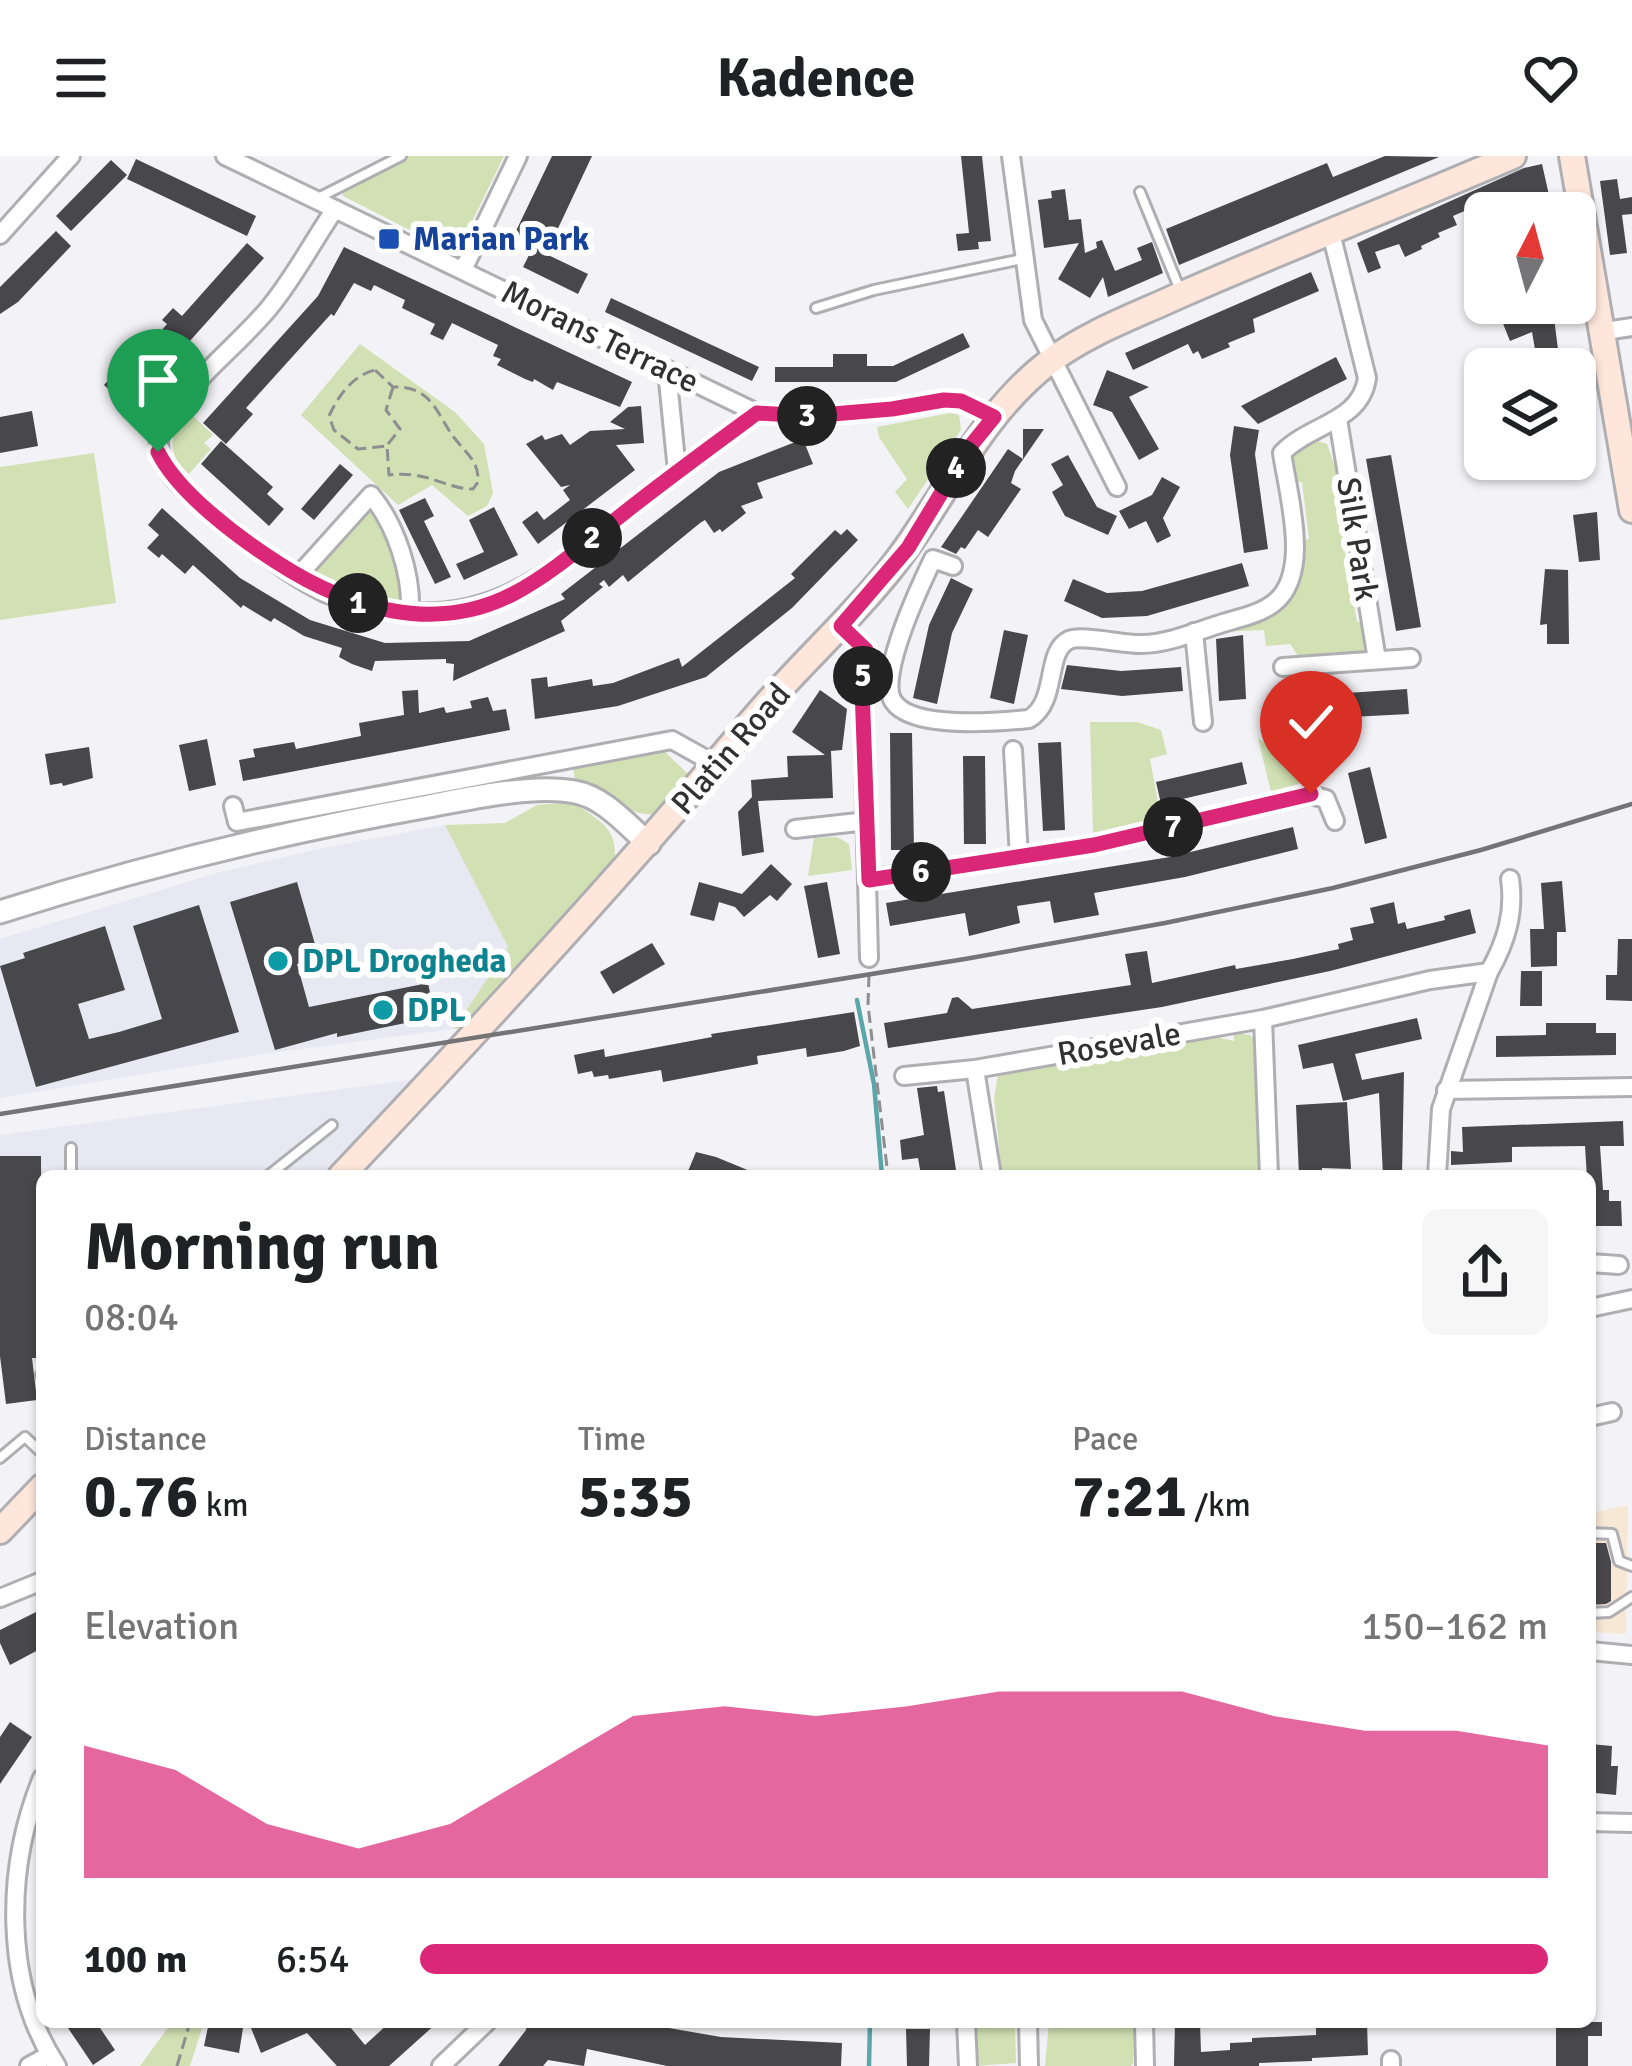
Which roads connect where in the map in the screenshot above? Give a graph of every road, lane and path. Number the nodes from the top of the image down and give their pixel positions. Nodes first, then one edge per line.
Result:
1 (71, 156) edge
2 (225, 156) edge
3 (401, 156) edge
4 (518, 156) edge
5 (1011, 156) edge
6 (1513, 156) edge
7 (1572, 156) edge
8 (1140, 192) dead end
9 (315, 199) junction
10 (334, 209) junction
11 (1331, 233) junction
12 (0, 235) edge
13 (1022, 259) junction
14 (463, 271) junction
15 (1182, 295) junction
16 (816, 308) dead end
17 (1632, 327) edge
18 (1599, 332) junction
19 (1052, 359) junction
20 (667, 371) junction
21 (393, 386) junction
22 (757, 413) junction
23 (994, 417) junction
24 (1338, 419) junction
25 (1624, 422) edge
26 (387, 446) junction
27 (677, 471) junction
28 (1117, 487) dead end
29 (1632, 510) edge
30 (953, 566) dead end
31 (298, 576) junction
32 (410, 613) junction
33 (841, 626) junction
34 (1194, 632) junction
35 (1411, 658) dead end
36 (1377, 660) junction
37 (1283, 668) dead end
38 (1203, 722) dead end
39 (1013, 750) dead end
40 (717, 764) junction
41 (453, 791) junction
42 (233, 806) dead end
43 (867, 821) junction
44 (1335, 821) dead end
45 (795, 829) dead end
46 (649, 844) junction
47 (1019, 857) junction
48 (1510, 879) dead end
49 (869, 880) junction
50 (0, 912) edge
51 (869, 958) joint
52 (1489, 972) junction
53 (1263, 1019) junction
54 (975, 1069) junction
55 (904, 1076) dead end
56 (1632, 1088) edge
57 (1446, 1090) junction
58 (332, 1125) dead end
59 (71, 1148) dead end
60 (71, 1170) edge
61 (276, 1170) edge
62 (347, 1170) edge
63 (887, 1170) edge
64 (991, 1170) edge
65 (1269, 1170) edge
66 (1437, 1170) edge
67 (1596, 1263) edge
68 (1619, 1265) dead end
69 (1632, 1299) edge
70 (1596, 1307) edge
71 (1612, 1412) dead end
72 (1596, 1416) edge
73 (36, 1447) edge
74 (0, 1458) edge
75 (36, 1493) edge
76 (0, 1531) edge
77 (1596, 1533) edge
78 (1632, 1566) edge
79 (36, 1583) edge
80 (1632, 1597) edge
81 (0, 1598) edge
82 (1596, 1613) edge
83 (1596, 1652) edge
84 (1632, 1655) edge
85 (36, 1799) edge
86 (1596, 1822) edge
87 (1632, 1823) edge
88 (8, 1900) edge
89 (36, 2020) edge
90 (39, 2028) edge
91 (188, 2028) edge
92 (482, 2028) edge
93 (967, 2028) edge
94 (1028, 2028) edge
95 (1144, 2028) edge
96 (53, 2060) edge
97 (455, 2062) edge
98 (29, 2066) edge
99 (177, 2066) edge
100 (968, 2066) edge
101 (1029, 2066) edge
102 (1145, 2066) edge

1 - 12 street
2 - 9 street, Morans Terrace
3 - 9 lane
4 - 14 street
5 - 13 street
6 - 11 main road, Platin Road
7 - 18 main road
8 - 15 lane
9 - 10 street, Morans Terrace
10 - 14 street, Morans Terrace
10 - 31 street
11 - 15 main road, Platin Road
11 - 24 street
13 - 16 lane
13 - 19 street
14 - 20 street, Morans Terrace
15 - 19 main road, Platin Road
17 - 18 street
18 - 25 main road
19 - 23 main road, Platin Road
19 - 28 street
20 - 22 street, Morans Terrace
20 - 27 street
21 - 26 path
21 - 26 path
21 - 26 path
22 - 23 street, Morans Terrace
22 - 27 street
23 - 33 main road, Platin Road
24 - 34 street, Silk Park
24 - 36 street, Silk Park
25 - 29 main road
27 - 32 street
30 - 34 street, Silk Park
31 - 32 street
31 - 32 street
33 - 40 main road, Platin Road
33 - 43 street
34 - 38 street
35 - 36 street
36 - 37 street
39 - 47 street
40 - 41 street
40 - 46 main road, Platin Road
41 - 42 street
41 - 46 street
41 - 50 street
43 - 45 street
43 - 49 street
44 - 47 street
46 - 62 main road, Platin Road
47 - 49 street
48 - 52 street
49 - 51 street
51 - 63 path
52 - 53 street, Rosevale
52 - 57 street
53 - 54 street, Rosevale
53 - 65 street
54 - 55 street, Rosevale
54 - 64 street
56 - 57 street
57 - 66 street
58 - 61 lane
59 - 60 lane
67 - 68 street
69 - 70 street
71 - 72 street
73 - 74 lane
75 - 76 main road
77 - 78 lane
79 - 81 street
80 - 82 lane
83 - 84 street
85 - 88 street
86 - 87 street
88 - 89 street
90 - 96 street
91 - 99 path
92 - 97 street
93 - 100 street
94 - 101 street
95 - 102 street
96 - 98 street

